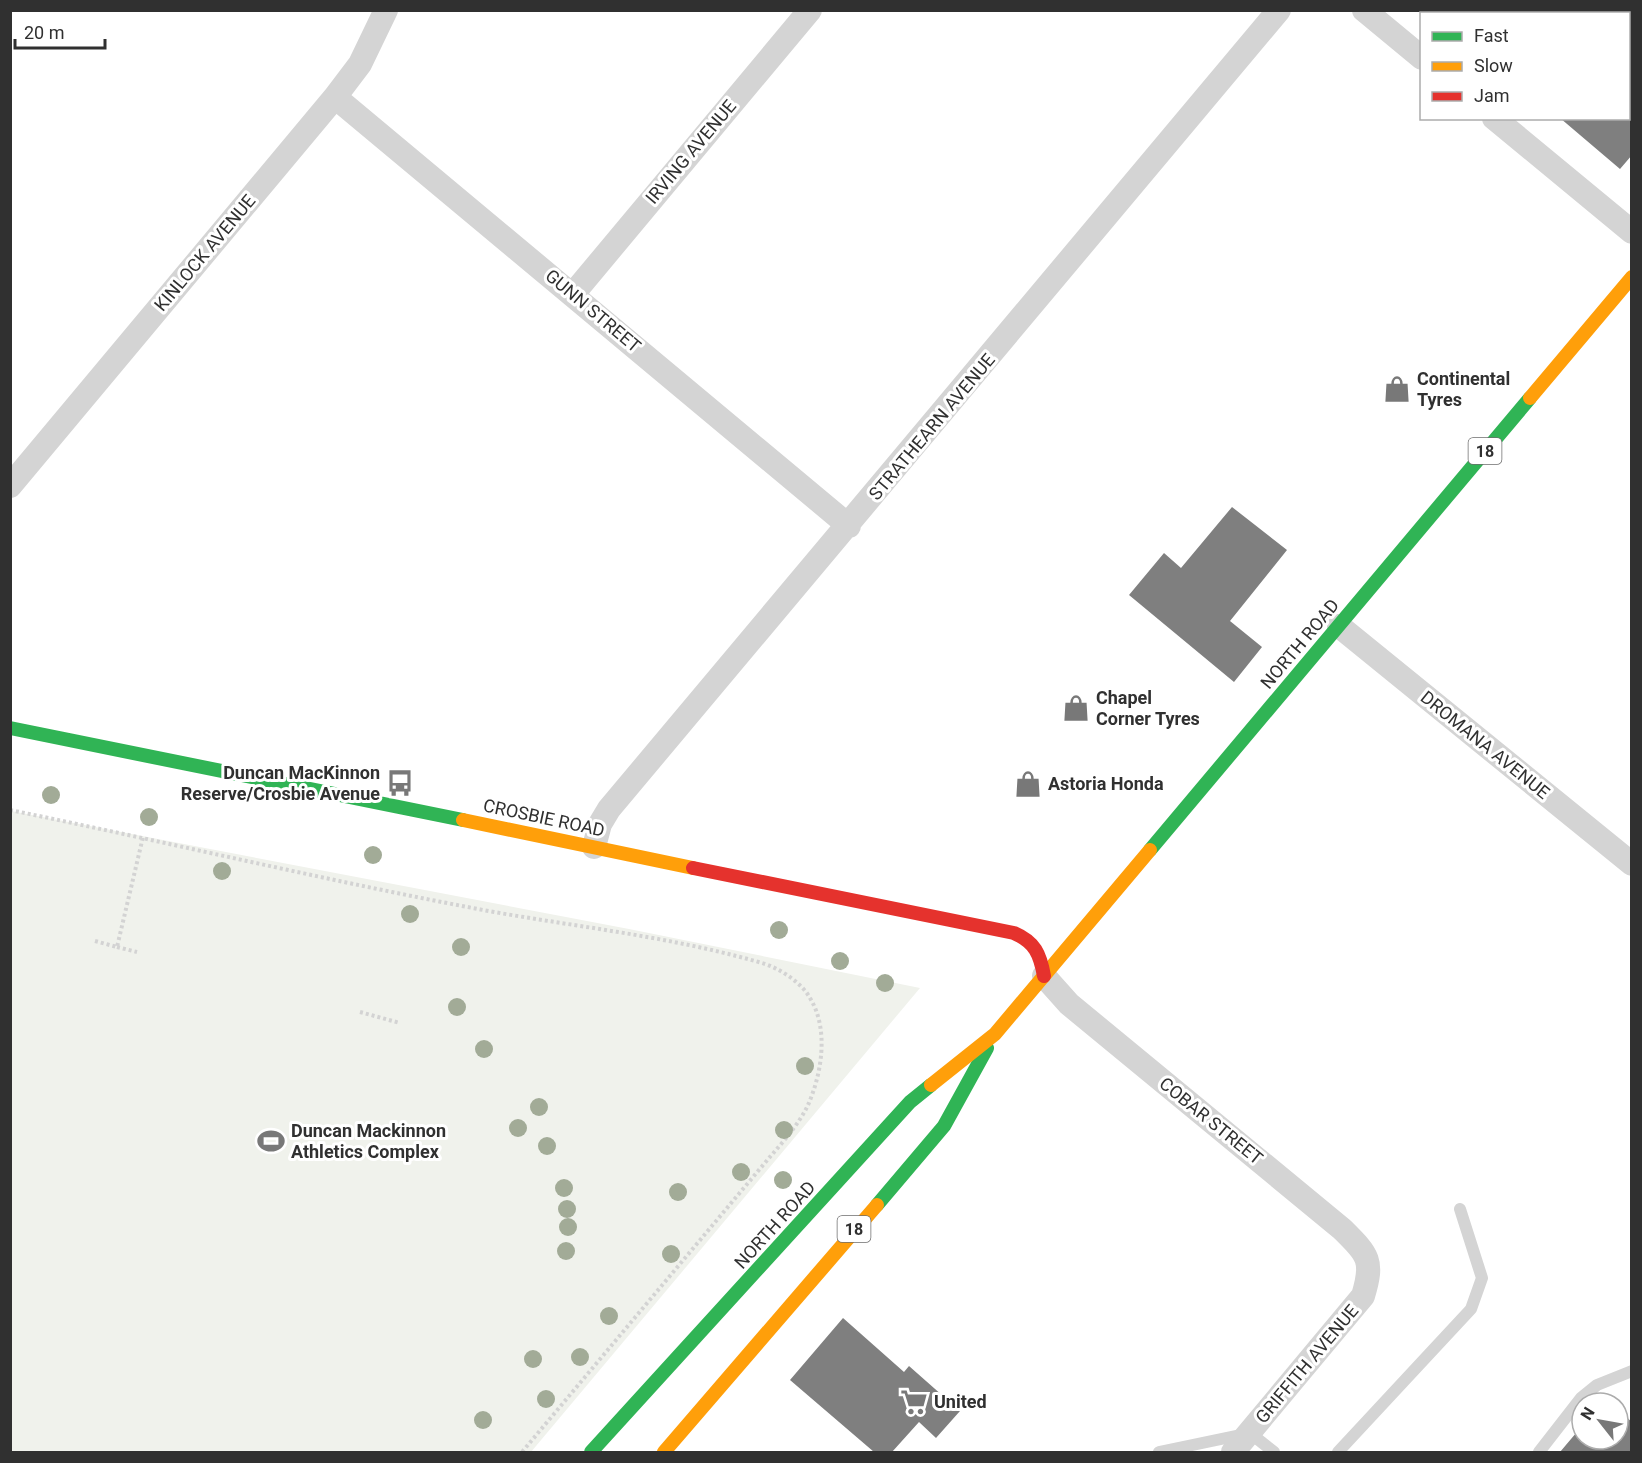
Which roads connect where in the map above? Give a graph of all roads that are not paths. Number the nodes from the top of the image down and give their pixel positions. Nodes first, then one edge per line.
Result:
1 (386, 10) edge
2 (810, 10) edge
3 (1279, 10) edge
4 (1364, 10) edge
5 (1420, 56) edge
6 (335, 97) junction
7 (1496, 120) edge
8 (1632, 232) edge
9 (1632, 277) edge
10 (573, 294) junction
11 (10, 486) edge
12 (849, 526) junction
13 (1339, 626) junction
14 (10, 728) edge
15 (594, 847) junction
16 (1632, 864) edge
17 (1044, 976) junction
18 (995, 1034) junction
19 (1460, 1209) dead end
20 (1371, 1270) joint
21 (1632, 1371) edge
22 (1250, 1433) junction
23 (591, 1452) edge
24 (664, 1452) edge
25 (1160, 1452) edge
26 (1233, 1452) edge
27 (1274, 1452) edge
28 (1338, 1452) edge
29 (1539, 1452) edge

1 - 6 street, KINLOCK AVENUE
2 - 10 street, IRVING AVENUE
3 - 12 street, STRATHEARN AVENUE
4 - 5 street
6 - 10 street, GUNN STREET
6 - 11 street, KINLOCK AVENUE
7 - 8 street
9 - 13 main road, NORTH ROAD / 18
10 - 12 street, GUNN STREET
12 - 15 street, STRATHEARN AVENUE
13 - 16 street, DROMANA AVENUE
13 - 17 main road, NORTH ROAD / 18
14 - 15 main road, CROSBIE ROAD
15 - 17 main road, CROSBIE ROAD
17 - 18 main road, NORTH ROAD / 18
17 - 20 street, COBAR STREET
18 - 23 main road, NORTH ROAD / 18
18 - 24 main road, NORTH ROAD / 18
19 - 28 lane
20 - 22 street, GRIFFITH AVENUE
21 - 29 lane
22 - 25 lane
22 - 26 street, GRIFFITH AVENUE
22 - 27 lane

